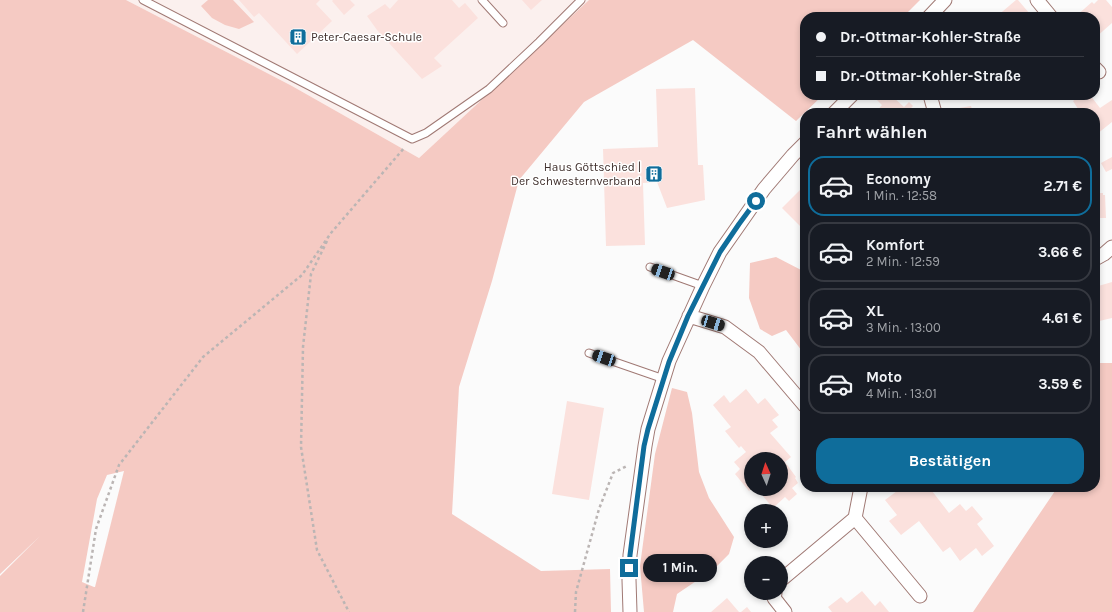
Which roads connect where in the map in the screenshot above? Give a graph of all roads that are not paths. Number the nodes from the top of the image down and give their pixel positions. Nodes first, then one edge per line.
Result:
1 (143, 0) edge
2 (482, 0) edge
3 (581, 0) edge
4 (945, 0) edge
5 (1037, 0) edge
6 (934, 12) edge
7 (1047, 12) edge
8 (503, 23) dead end
9 (847, 100) edge
10 (839, 108) edge
11 (800, 148) edge
12 (1112, 247) edge
13 (1100, 256) edge
14 (650, 267) dead end
15 (703, 286) junction
16 (688, 316) junction
17 (589, 353) dead end
18 (664, 379) junction
19 (800, 400) edge
20 (860, 492) edge
21 (855, 518) junction
22 (788, 574) edge
23 (920, 596) dead end
24 (776, 600) edge
25 (630, 612) edge
26 (785, 612) edge

1 - 3 lane
2 - 8 lane
4 - 6 street
5 - 7 street
9 - 10 street
11 - 15 street
12 - 13 street
14 - 15 lane
15 - 16 street
16 - 18 street
16 - 19 street
17 - 18 lane
18 - 25 street
20 - 21 street
21 - 22 street
21 - 23 street
24 - 26 street

